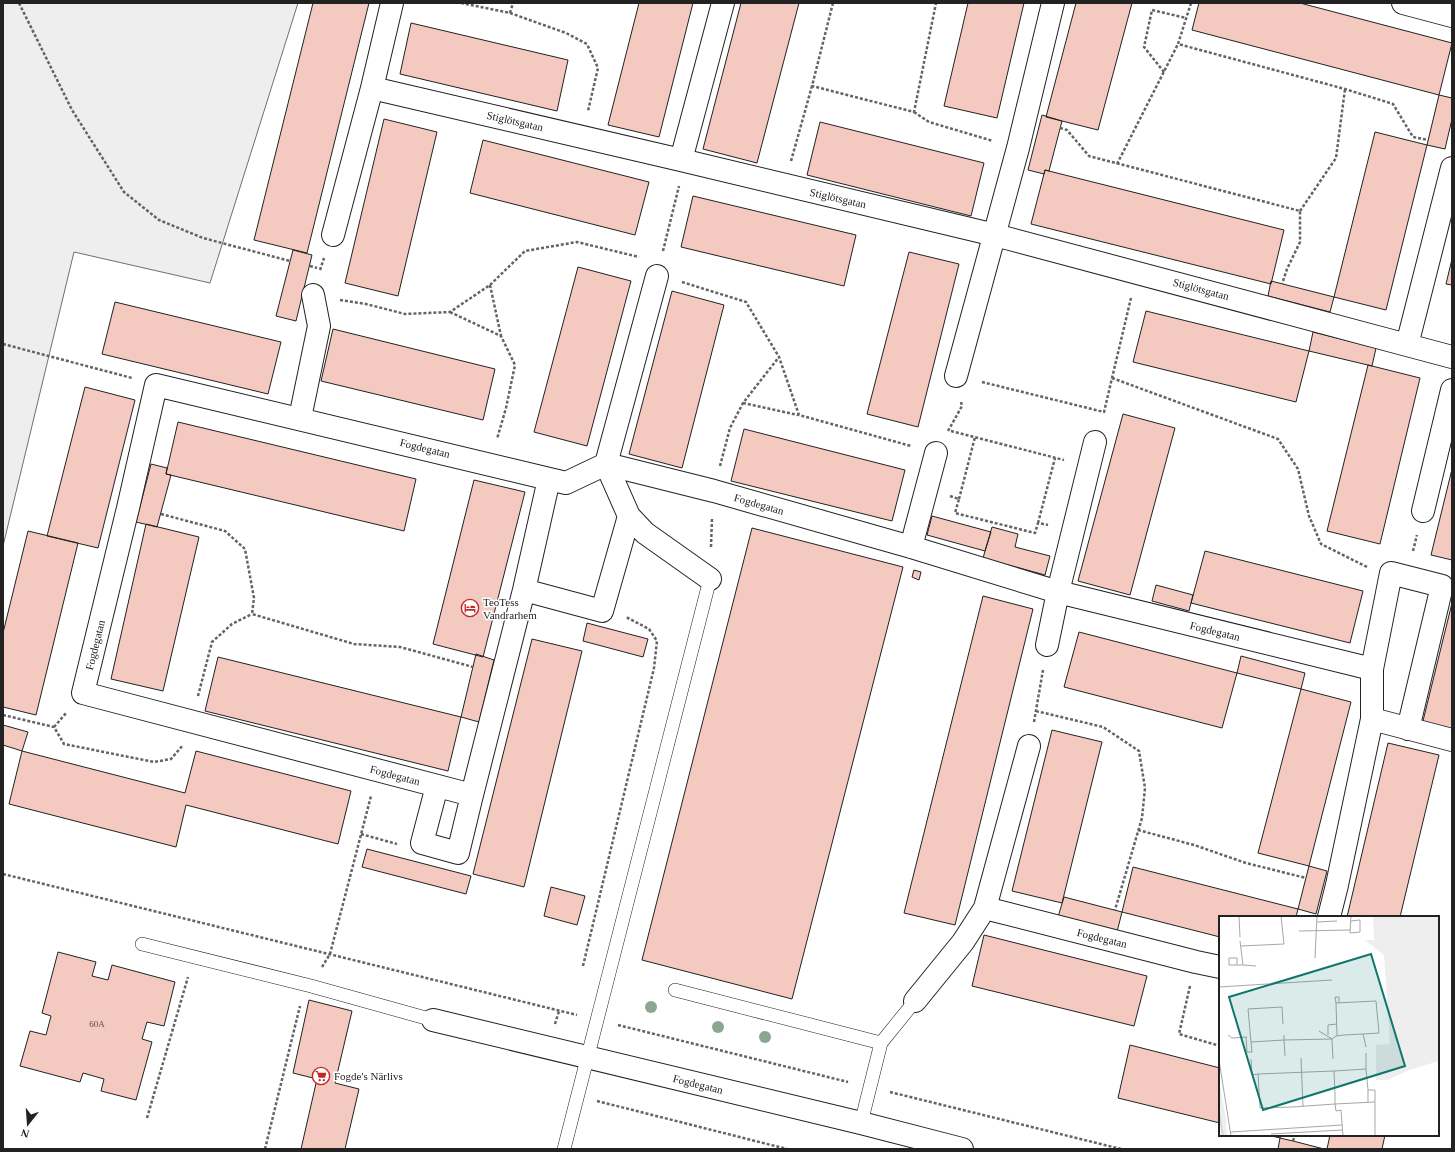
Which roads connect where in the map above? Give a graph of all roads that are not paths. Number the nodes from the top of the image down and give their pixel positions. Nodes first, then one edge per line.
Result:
1 (392, 3) edge
2 (723, 3) edge
3 (1053, 3) edge
4 (1403, 3) edge
5 (1452, 16) edge
6 (372, 88) junction
7 (683, 161) junction
8 (1452, 168) edge
9 (333, 235) road end
10 (995, 235) junction
11 (659, 269) road end
12 (313, 295) road end
13 (1407, 345) junction
14 (1452, 357) edge
15 (956, 376) road end
16 (1452, 390) edge
17 (300, 418) junction
18 (1096, 442) dead end
19 (936, 453) road end
20 (606, 464) junction
21 (550, 479) junction
22 (1423, 511) road end
23 (629, 516) junction
24 (911, 547) junction
25 (710, 579) joint
26 (524, 590) junction
27 (1058, 592) junction
28 (1047, 645) road end
29 (1372, 669) junction
30 (1372, 719) junction
31 (1408, 729) junction
32 (1452, 740) edge
33 (1029, 746) road end
34 (437, 786) junction
35 (472, 795) junction
36 (985, 908) junction
37 (1329, 916) edge
38 (142, 944) dead end
39 (1219, 967) edge
40 (675, 990) dead end
41 (915, 1001) joint
42 (434, 1020) joint
43 (881, 1043) junction
44 (588, 1057) junction
45 (861, 1124) junction
46 (564, 1149) edge
47 (962, 1149) edge

1 - 6 street
2 - 7 street
3 - 10 street
4 - 5 street
6 - 7 street, Stiglötsgatan
6 - 9 street
7 - 10 street, Stiglötsgatan
8 - 13 street
10 - 13 street, Stiglötsgatan
10 - 15 street
11 - 20 street
12 - 17 street
13 - 14 street, Stiglötsgatan
16 - 22 street
17 - 21 street, Fogdegatan
17 - 34 street, Fogdegatan
18 - 27 street
19 - 24 street
20 - 21 street, Fogdegatan
20 - 23 street
20 - 24 street, Fogdegatan
21 - 26 street
23 - 25 street
23 - 26 street
24 - 27 street, Fogdegatan
25 - 44 lane
26 - 35 street
27 - 28 street
27 - 29 street, Fogdegatan
29 - 30 street
29 - 31 street
30 - 31 street
30 - 37 street
31 - 32 street
33 - 36 street
34 - 35 street, Fogdegatan
34 - 35 street
36 - 39 street, Fogdegatan
36 - 41 street
38 - 42 lane
40 - 43 lane
41 - 43 lane
42 - 44 street, Fogdegatan
43 - 45 lane
44 - 45 street, Fogdegatan
44 - 46 lane
45 - 47 street, Fogdegatan

